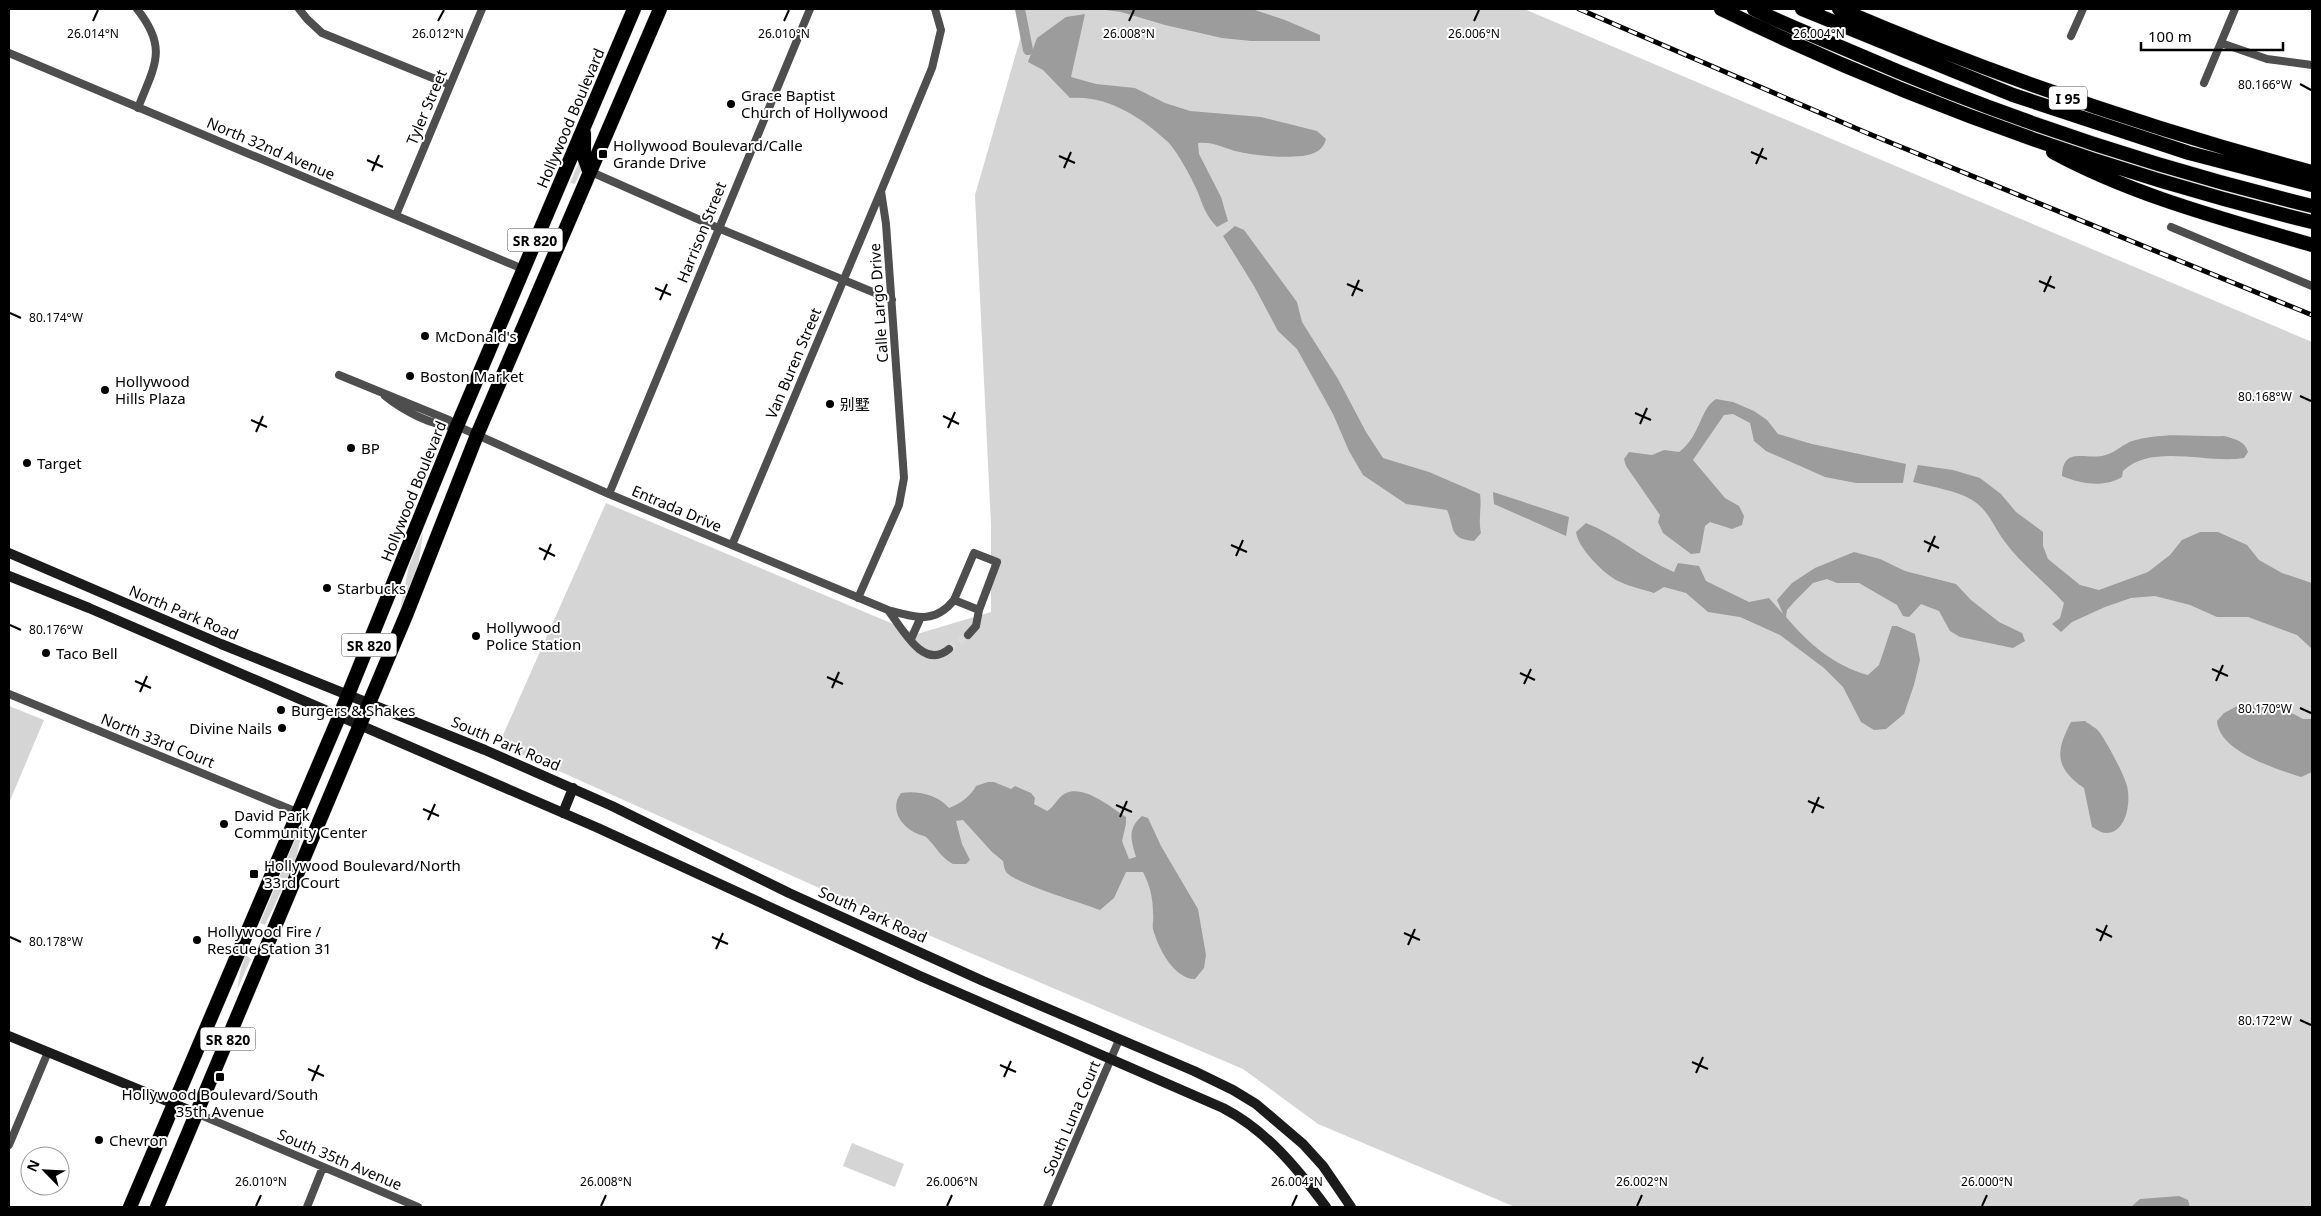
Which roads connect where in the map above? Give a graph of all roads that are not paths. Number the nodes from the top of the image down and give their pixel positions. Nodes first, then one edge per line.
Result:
1 (137, 9) edge
2 (299, 9) edge
3 (482, 9) edge
4 (634, 9) edge
5 (660, 9) edge
6 (810, 9) edge
7 (935, 9) edge
8 (1721, 9) edge
9 (1754, 9) edge
10 (1802, 9) edge
11 (1839, 9) edge
12 (2083, 9) edge
13 (2235, 9) edge
14 (2071, 36) dead end
15 (2221, 43) junction
16 (9, 54) edge
17 (2312, 66) edge
18 (2204, 83) dead end
19 (450, 85) junction
20 (138, 108) junction
21 (584, 128) junction
22 (2025, 138) junction
23 (2309, 170) edge
24 (589, 171) junction
25 (2312, 185) edge
26 (559, 186) junction
27 (881, 191) junction
28 (2312, 206) edge
29 (396, 215) junction
30 (2312, 222) edge
31 (2171, 227) dead end
32 (718, 228) junction
33 (2312, 245) edge
34 (556, 249) junction
35 (523, 269) junction
36 (842, 280) junction
37 (2312, 286) edge
38 (892, 300) junction
39 (339, 375) dead end
40 (457, 426) junction
41 (477, 435) junction
42 (609, 494) junction
43 (732, 545) junction
44 (9, 553) edge
45 (9, 576) edge
46 (858, 598) junction
47 (954, 600) junction
48 (888, 610) junction
49 (979, 610) junction
50 (920, 618) junction
51 (968, 635) tunnel mouth
52 (910, 639) junction
53 (949, 649) tunnel mouth
54 (9, 694) edge
55 (348, 696) junction
56 (369, 703) junction
57 (339, 717) junction
58 (360, 725) junction
59 (573, 788) junction
60 (297, 812) junction
61 (563, 813) junction
62 (9, 1036) edge
63 (1119, 1040) junction
64 (48, 1052) junction
65 (1111, 1060) junction
66 (173, 1104) junction
67 (196, 1113) junction
68 (9, 1144) edge
69 (323, 1167) junction
70 (130, 1207) edge
71 (157, 1207) edge
72 (307, 1207) edge
73 (418, 1207) edge
74 (1047, 1207) edge
75 (1326, 1207) edge
76 (1350, 1207) edge

1 - 20 street
2 - 19 street
3 - 19 street, Tyler Street
4 - 21 highway, Hollywood Boulevard / SR 820
5 - 24 highway, SR 820
6 - 32 street, Harrison Street
7 - 27 street, Calle Largo Drive
8 - 22 highway
9 - 28 highway
10 - 25 highway
11 - 23 highway, I 95
12 - 14 street
13 - 15 street
15 - 17 street
15 - 18 street
16 - 20 street, North 32nd Avenue
19 - 29 street, Tyler Street
20 - 29 street, North 32nd Avenue
21 - 24 highway
21 - 26 highway, Hollywood Boulevard / SR 820
22 - 30 highway
22 - 33 highway
24 - 32 street
24 - 34 highway, SR 820
26 - 34 highway
26 - 35 highway, Hollywood Boulevard / SR 820
27 - 36 street, Van Buren Street
27 - 38 street, Calle Largo Drive
29 - 35 street, North 32nd Avenue
31 - 37 street
32 - 36 street
32 - 42 street, Harrison Street
34 - 41 highway, SR 820
35 - 40 highway, Hollywood Boulevard / SR 820
36 - 38 street
36 - 43 street, Van Buren Street
38 - 46 street, Calle Largo Drive
39 - 40 street, Entrada Drive
40 - 41 street, Entrada Drive
40 - 55 highway, Hollywood Boulevard / SR 820
41 - 42 street, Entrada Drive
41 - 56 highway, SR 820
42 - 43 street, Entrada Drive
43 - 46 street, Entrada Drive
44 - 55 street, North Park Road
45 - 57 street
46 - 48 street, Entrada Drive
47 - 49 street
47 - 49 street
47 - 50 street
48 - 50 street, Entrada Drive
48 - 52 street
49 - 51 street
50 - 52 street
52 - 53 street
54 - 60 street, North 33rd Court
55 - 56 street, South Park Road
55 - 57 highway, Hollywood Boulevard / SR 820
56 - 58 highway, SR 820
56 - 59 street, South Park Road
57 - 58 street
57 - 60 highway, Hollywood Boulevard / SR 820
58 - 61 street
58 - 67 highway, SR 820
59 - 61 street
59 - 63 street, South Park Road
60 - 66 highway, Hollywood Boulevard / SR 820
61 - 65 street
62 - 64 street
63 - 65 street, South Luna Court
63 - 76 street, South Park Road
64 - 66 street
64 - 68 street
65 - 74 street, South Luna Court
65 - 75 street
66 - 67 street
66 - 70 highway, Hollywood Boulevard / SR 820
67 - 69 street, South 35th Avenue
67 - 71 highway, SR 820
69 - 72 street
69 - 73 street, South 35th Avenue

